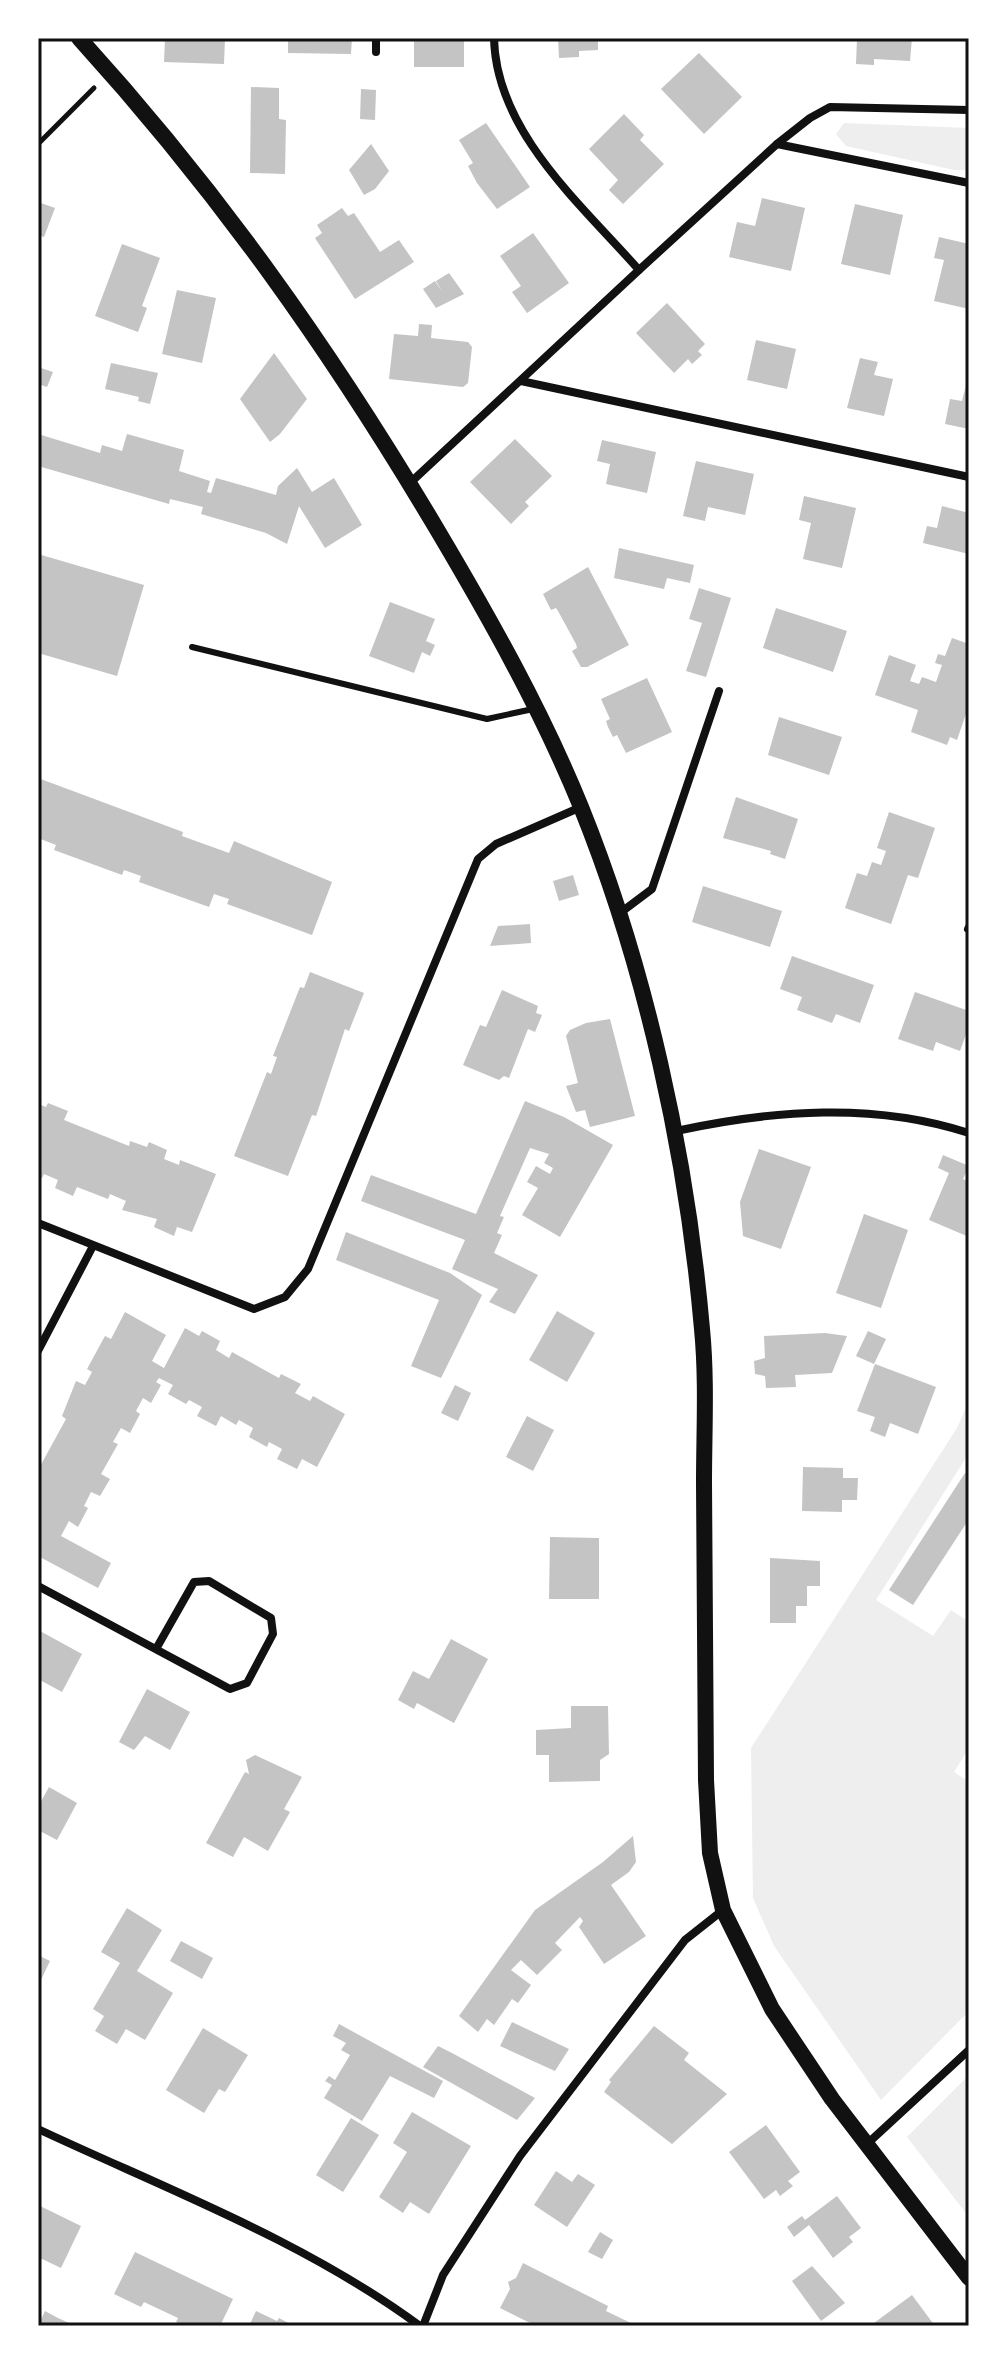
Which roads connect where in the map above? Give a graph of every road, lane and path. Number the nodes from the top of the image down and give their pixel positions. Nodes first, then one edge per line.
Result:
1 (79, 38) edge
2 (376, 38) edge
3 (494, 38) edge
4 (376, 52) dead end
5 (110, 73) junction
6 (969, 110) edge
7 (38, 144) edge
8 (777, 144) junction
9 (969, 183) edge
10 (639, 270) junction
11 (521, 381) junction
12 (969, 477) edge
13 (410, 483) junction
14 (192, 647) dead end
15 (719, 691) dead end
16 (536, 709) junction
17 (581, 807) junction
18 (620, 913) junction
19 (676, 1131) junction
20 (969, 1133) edge
21 (38, 1223) edge
22 (93, 1246) junction
23 (38, 1351) edge
24 (38, 1586) edge
25 (156, 1649) junction
26 (723, 1910) junction
27 (969, 2050) edge
28 (38, 2129) edge
29 (867, 2144) junction
30 (969, 2278) edge
31 (421, 2326) edge

1 - 5 main road
2 - 4 street
3 - 10 street
5 - 7 path
5 - 13 main road
6 - 8 street
8 - 9 street
8 - 10 street
10 - 11 street
11 - 12 street
11 - 13 street
13 - 16 main road
14 - 16 lane
15 - 18 street
16 - 17 main road
17 - 18 main road
17 - 22 street
18 - 19 main road
19 - 20 street
19 - 26 main road
21 - 22 street
22 - 23 street
24 - 25 street
25 - 25 street
26 - 29 main road
26 - 31 street
27 - 29 street
28 - 31 street
29 - 30 main road

